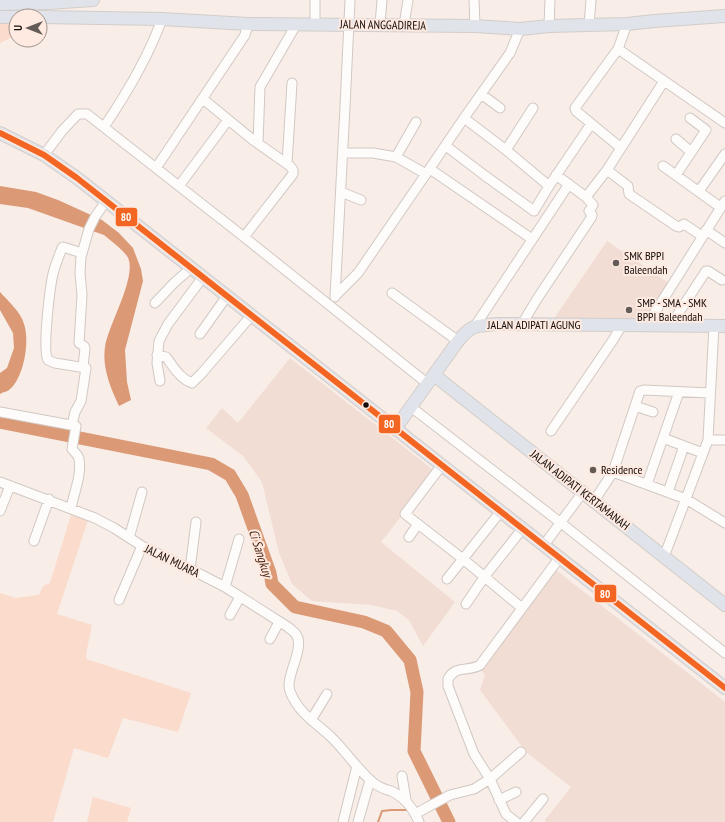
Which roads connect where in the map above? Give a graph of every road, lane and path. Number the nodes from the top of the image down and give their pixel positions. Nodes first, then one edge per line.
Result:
1 (93, 0) edge
2 (315, 0) edge
3 (350, 0) edge
4 (382, 0) edge
5 (408, 0) edge
6 (474, 0) edge
7 (550, 0) edge
8 (591, 0) edge
9 (0, 4) edge
10 (725, 16) edge
11 (48, 18) edge
12 (162, 19) junction
13 (248, 24) junction
14 (315, 24) junction
15 (349, 24) junction
16 (628, 24) junction
17 (296, 25) junction
18 (380, 25) junction
19 (404, 25) junction
20 (589, 25) junction
21 (475, 26) junction
22 (549, 26) junction
23 (519, 33) junction
24 (618, 49) junction
25 (664, 81) junction
26 (292, 83) dead end
27 (481, 94) junction
28 (203, 99) junction
29 (500, 108) dead end
30 (533, 108) dead end
31 (464, 118) junction
32 (690, 118) dead end
33 (228, 120) junction
34 (416, 122) dead end
35 (725, 123) edge
36 (591, 124) junction
37 (104, 127) junction
38 (0, 133) edge
39 (676, 139) dead end
40 (258, 144) junction
41 (446, 146) junction
42 (621, 148) junction
43 (506, 150) junction
44 (691, 152) junction
45 (343, 153) junction
46 (725, 154) edge
47 (44, 155) junction
48 (396, 156) junction
49 (287, 164) junction
50 (663, 166) dead end
51 (156, 168) junction
52 (607, 170) junction
53 (428, 172) junction
54 (556, 175) junction
55 (676, 175) junction
56 (569, 184) junction
57 (179, 186) junction
58 (549, 186) junction
59 (699, 191) junction
60 (341, 192) junction
61 (586, 197) junction
62 (106, 200) junction
63 (361, 200) dead end
64 (722, 204) edge
65 (704, 233) junction
66 (244, 237) junction
67 (532, 239) junction
68 (725, 243) edge
69 (82, 253) junction
70 (192, 268) junction
71 (203, 278) junction
72 (722, 280) dead end
73 (392, 293) dead end
74 (227, 296) junction
75 (335, 296) junction
76 (155, 303) dead end
77 (334, 309) junction
78 (251, 316) junction
79 (522, 324) junction
80 (622, 325) junction
81 (648, 325) junction
82 (475, 326) junction
83 (670, 326) junction
84 (719, 326) edge
85 (200, 334) dead end
86 (458, 341) junction
87 (157, 355) junction
88 (82, 367) junction
89 (431, 379) junction
90 (160, 381) dead end
91 (680, 392) junction
92 (710, 393) junction
93 (634, 406) junction
94 (411, 407) junction
95 (0, 412) edge
96 (653, 412) dead end
97 (74, 426) junction
98 (395, 429) junction
99 (551, 431) dead end
100 (663, 438) junction
101 (708, 440) junction
102 (725, 440) edge
103 (684, 446) junction
104 (703, 454) junction
105 (442, 465) junction
106 (613, 472) junction
107 (0, 482) edge
108 (647, 484) junction
109 (10, 486) junction
110 (142, 492) dead end
111 (583, 492) junction
112 (668, 492) junction
113 (49, 499) junction
114 (686, 499) junction
115 (594, 501) junction
116 (71, 508) junction
117 (0, 511) edge
118 (501, 511) junction
119 (196, 522) dead end
120 (724, 523) edge
121 (418, 524) junction
122 (561, 524) junction
123 (523, 528) junction
124 (129, 538) junction
125 (409, 538) dead end
126 (239, 539) dead end
127 (34, 541) dead end
128 (544, 544) junction
129 (142, 546) junction
130 (560, 557) junction
131 (664, 557) junction
132 (463, 559) junction
133 (190, 569) junction
134 (485, 576) junction
135 (447, 579) dead end
136 (225, 587) junction
137 (240, 597) junction
138 (119, 600) dead end
139 (466, 604) dead end
140 (725, 605) edge
141 (522, 608) junction
142 (230, 615) dead end
143 (279, 622) junction
144 (270, 639) dead end
145 (725, 653) edge
146 (725, 688) edge
147 (327, 694) dead end
148 (311, 720) junction
149 (522, 752) dead end
150 (357, 766) junction
151 (402, 776) dead end
152 (490, 779) junction
153 (370, 780) junction
154 (516, 792) dead end
155 (543, 799) dead end
156 (406, 800) junction
157 (499, 800) junction
158 (418, 816) edge
159 (343, 822) edge
160 (358, 822) edge
161 (516, 822) edge
162 (524, 822) edge

1 - 9 main road
2 - 14 street
3 - 15 street
4 - 18 street
5 - 19 street
6 - 21 street
7 - 22 street
8 - 20 street
10 - 16 main road, JALAN ANGGADIREJA
11 - 12 main road, JALAN ANGGADIREJA
12 - 13 main road, JALAN ANGGADIREJA
12 - 37 street
13 - 17 main road, JALAN ANGGADIREJA
13 - 28 street
14 - 15 main road, JALAN ANGGADIREJA
14 - 17 main road, JALAN ANGGADIREJA
15 - 18 main road, JALAN ANGGADIREJA
15 - 45 street
16 - 20 main road, JALAN ANGGADIREJA
16 - 24 street
17 - 40 street
18 - 19 main road, JALAN ANGGADIREJA
19 - 21 main road, JALAN ANGGADIREJA
20 - 22 main road, JALAN ANGGADIREJA
21 - 23 main road, JALAN ANGGADIREJA
22 - 23 main road, JALAN ANGGADIREJA
23 - 27 street
24 - 25 street
24 - 36 street
25 - 35 street
25 - 42 street
26 - 49 street
27 - 29 street
27 - 31 street
28 - 33 street
28 - 51 street
30 - 43 street
31 - 41 street
31 - 43 street
32 - 44 street
33 - 40 street
33 - 57 street
34 - 48 street
36 - 42 street
36 - 54 street
37 - 47 street
37 - 51 street
38 - 47 main road
39 - 44 street
40 - 49 street
41 - 53 street
41 - 58 street
42 - 52 street
43 - 58 street
44 - 55 street
45 - 48 street
45 - 60 street
46 - 59 street
47 - 62 main road
48 - 53 street
49 - 66 street
50 - 55 street
51 - 57 street
52 - 61 street
52 - 65 street
53 - 67 street
53 - 75 street
54 - 56 street
54 - 58 street
55 - 59 street
56 - 61 street
56 - 67 street
57 - 66 street
59 - 64 street
60 - 63 street
60 - 75 street
61 - 79 street
62 - 69 street
62 - 70 main road
64 - 65 street
65 - 68 street
65 - 81 street
66 - 77 street
67 - 82 street
69 - 88 street
69 - 88 street
70 - 71 main road
70 - 76 street
71 - 74 main road
71 - 87 street
72 - 83 street
73 - 86 street
74 - 78 main road
74 - 85 street
75 - 77 street
77 - 89 street
78 - 87 street
78 - 98 main road
79 - 80 main road, JALAN ADIPATI AGUNG
79 - 82 main road, JALAN ADIPATI AGUNG
80 - 81 main road, JALAN ADIPATI AGUNG
80 - 99 street
81 - 83 main road, JALAN ADIPATI AGUNG
82 - 86 main road, JALAN ADIPATI AGUNG
83 - 84 main road, JALAN ADIPATI AGUNG
84 - 92 street
86 - 89 main road, JALAN ADIPATI AGUNG
87 - 90 street
88 - 97 street
89 - 94 main road, JALAN ADIPATI AGUNG
89 - 111 main road, JALAN ADIPATI KERTAMANAH
91 - 92 street
91 - 93 street
91 - 100 street
92 - 101 street
93 - 96 street
93 - 106 street
94 - 98 main road, JALAN ADIPATI AGUNG
94 - 122 street
95 - 97 street
97 - 116 street
98 - 105 main road
100 - 103 street
100 - 108 street
101 - 102 street
101 - 104 street
103 - 104 street
103 - 112 street
104 - 114 street
105 - 118 main road
105 - 121 street
106 - 108 street
106 - 115 street
107 - 109 street, JALAN MUARA
108 - 112 street
109 - 113 street, JALAN MUARA
109 - 117 street
110 - 124 street
111 - 115 main road, JALAN ADIPATI KERTAMANAH
111 - 122 street
112 - 114 street
113 - 116 street, JALAN MUARA
113 - 127 street
114 - 120 street
114 - 131 street
115 - 131 main road, JALAN ADIPATI KERTAMANAH
116 - 124 street, JALAN MUARA
118 - 123 main road
118 - 132 street
119 - 133 street
121 - 125 street
121 - 132 street
122 - 128 street
122 - 145 street
123 - 128 main road
123 - 134 street
124 - 129 street, JALAN MUARA
126 - 136 street
128 - 130 main road
129 - 133 street, JALAN MUARA
129 - 138 street
130 - 141 street
130 - 146 main road
131 - 140 main road, JALAN ADIPATI KERTAMANAH
132 - 134 street
132 - 135 street
133 - 136 street, JALAN MUARA
134 - 139 street
134 - 141 street
136 - 137 street, JALAN MUARA
137 - 142 street
137 - 143 street, JALAN MUARA
141 - 152 street
143 - 144 street
143 - 148 street, JALAN MUARA
147 - 148 street
148 - 150 street
149 - 152 street
150 - 153 street
150 - 159 street
151 - 156 street
152 - 157 street
152 - 158 street
153 - 156 street
153 - 160 street
154 - 157 street
155 - 162 street
156 - 158 street
157 - 161 street

